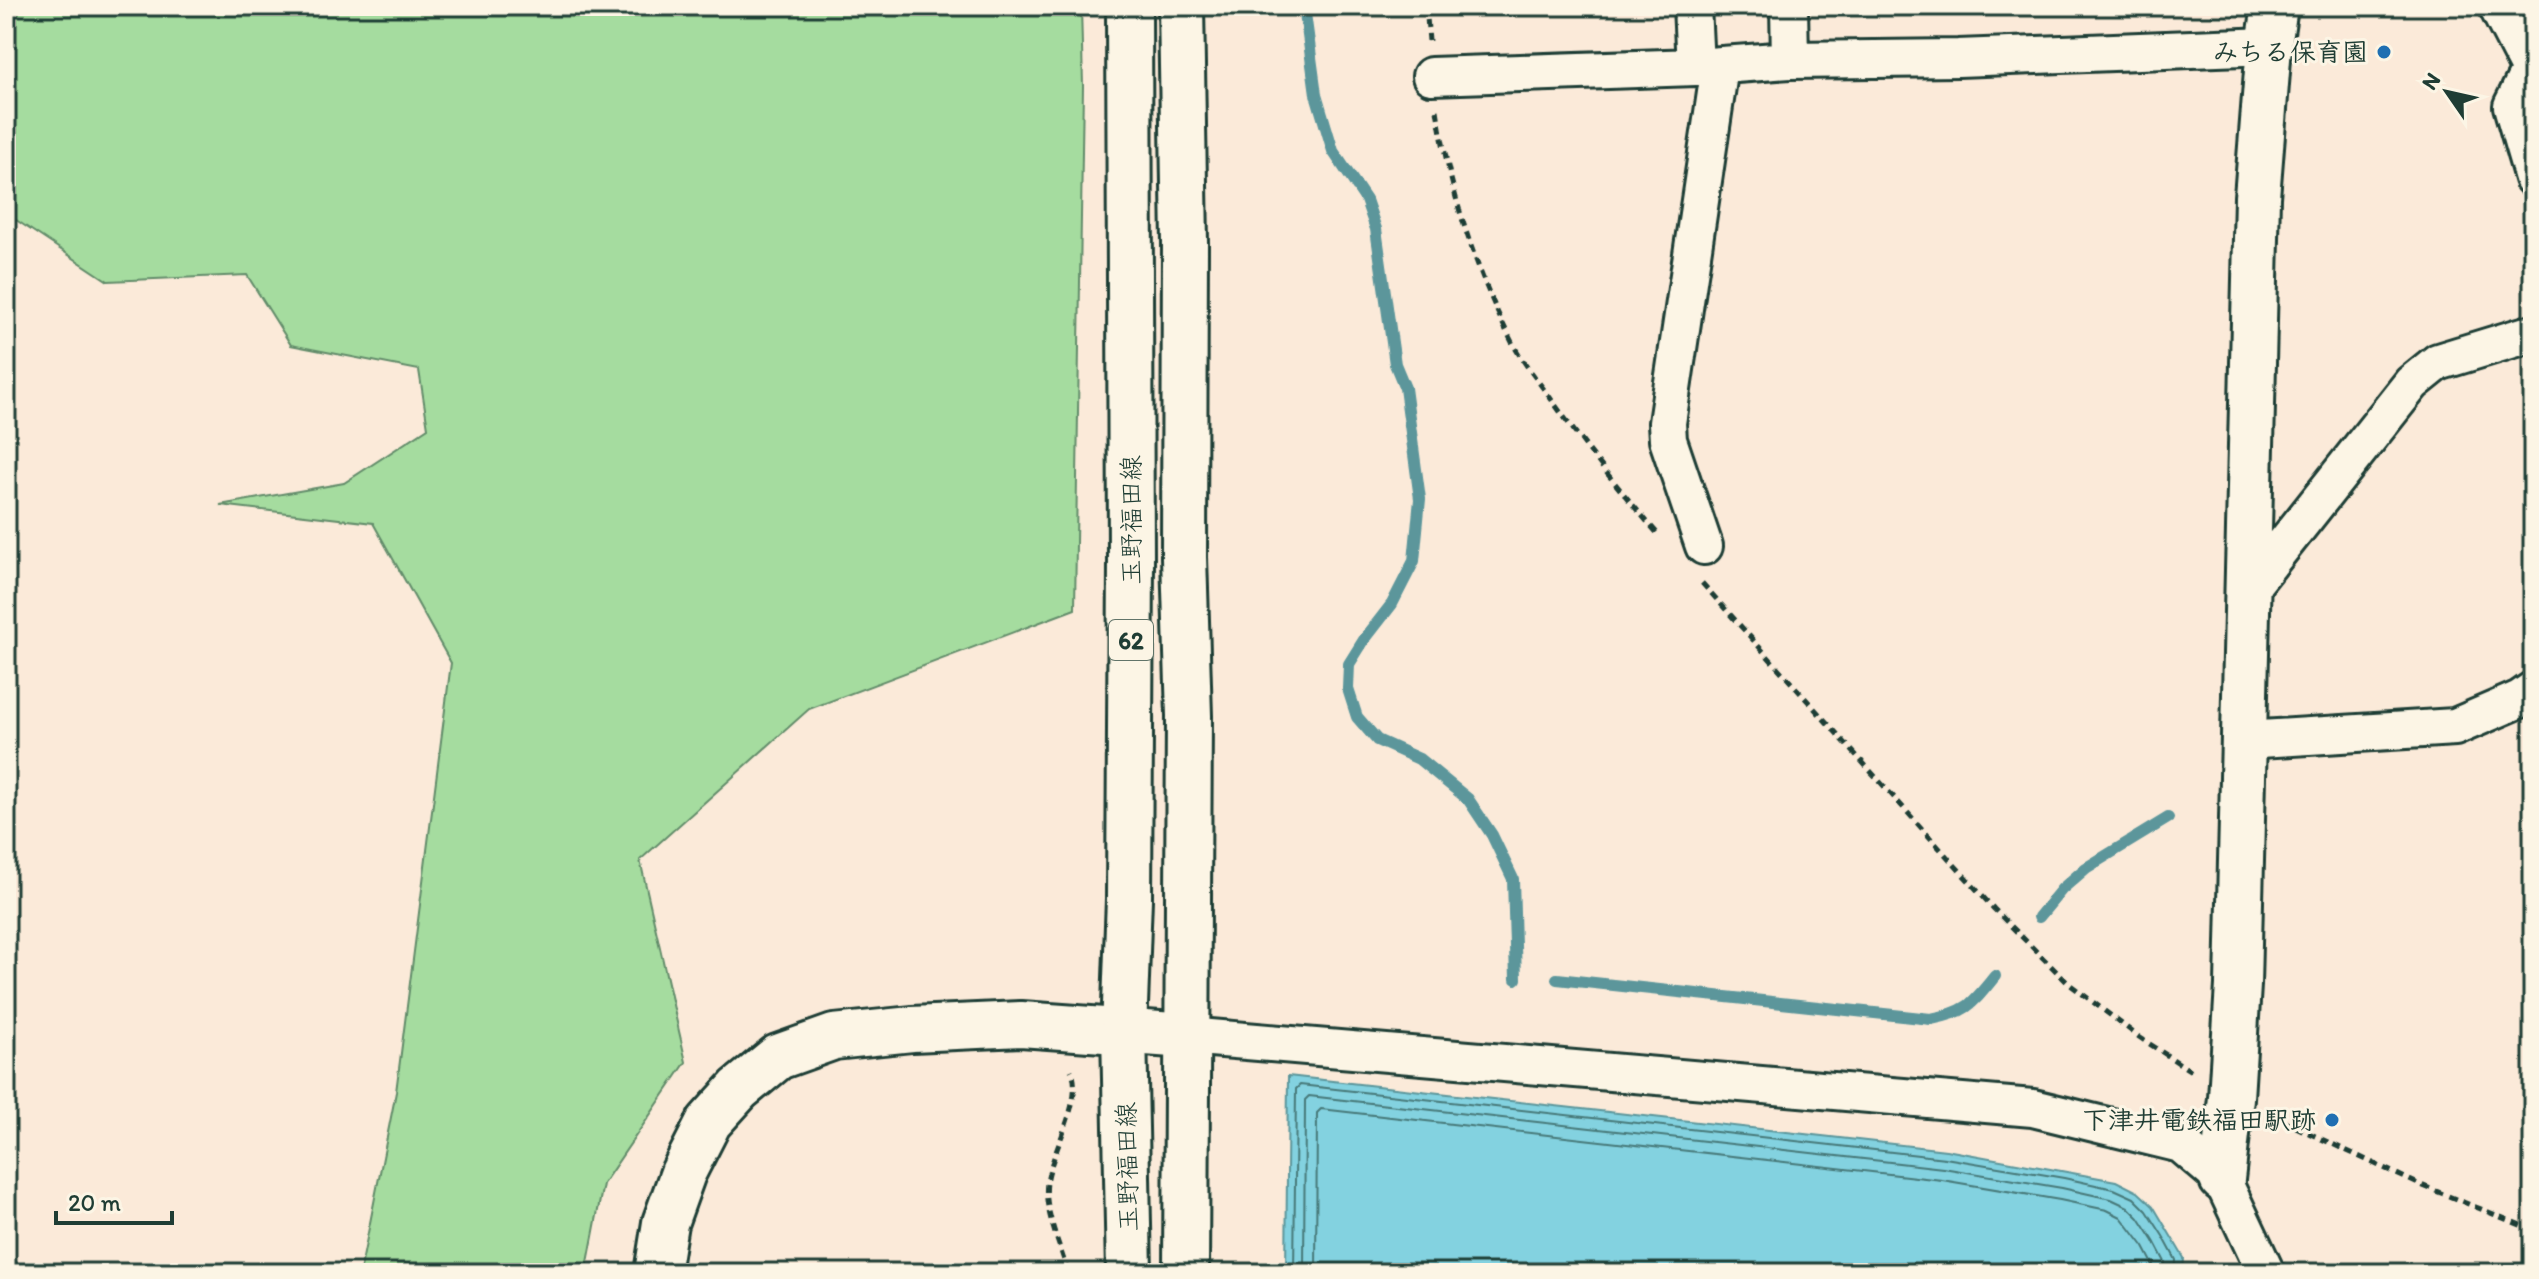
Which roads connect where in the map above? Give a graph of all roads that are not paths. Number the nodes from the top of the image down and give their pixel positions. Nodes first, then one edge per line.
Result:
1 (1129, 6) edge
2 (1181, 6) edge
3 (1692, 6) edge
4 (1789, 6) edge
5 (2497, 6) edge
6 (2272, 26) edge
7 (1790, 60) junction
8 (1708, 66) junction
9 (1431, 76) dead end
10 (2533, 178) edge
11 (2533, 333) edge
12 (1702, 564) road end
13 (2249, 589) junction
14 (2533, 690) edge
15 (2244, 740) junction
16 (1124, 1031) junction
17 (1187, 1036) junction
18 (2222, 1179) junction
19 (657, 1273) edge
20 (1129, 1273) edge
21 (1186, 1273) edge
22 (2266, 1273) edge

1 - 16 main road, 玉野福田線 / 62
2 - 17 main road, 玉野福田線 / 62
3 - 8 street
4 - 7 street
5 - 10 street
6 - 7 street
6 - 13 main road
7 - 8 street
8 - 9 street
8 - 12 street
11 - 13 street
13 - 15 main road
14 - 15 street
15 - 18 main road
16 - 17 main road
16 - 19 main road
16 - 20 main road, 玉野福田線 / 62
17 - 18 street
17 - 21 main road, 玉野福田線 / 62
18 - 22 street

